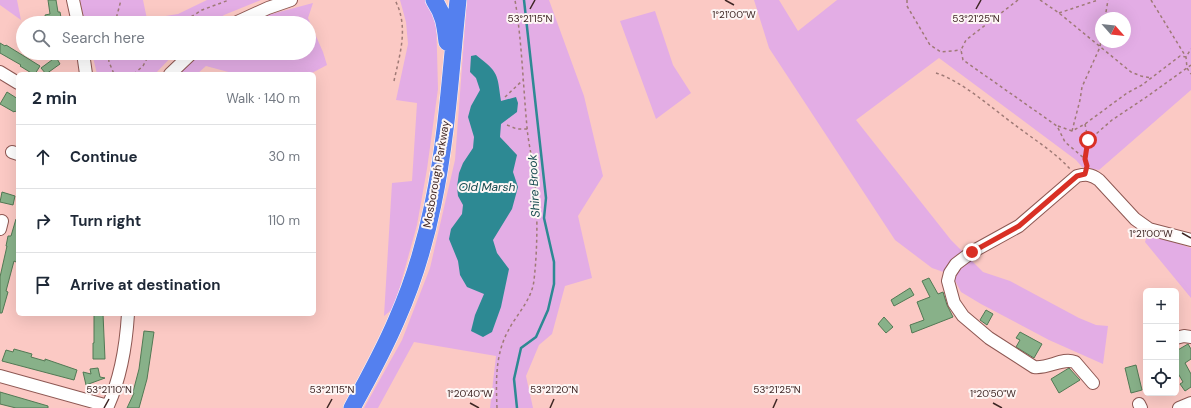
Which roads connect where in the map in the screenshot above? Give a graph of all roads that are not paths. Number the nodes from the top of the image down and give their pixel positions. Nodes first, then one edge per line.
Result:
1 (74, 0) edge
2 (291, 0) edge
3 (434, 0) edge
4 (458, 0) edge
5 (77, 16) edge
6 (250, 16) edge
7 (84, 60) edge
8 (185, 60) edge
9 (451, 70) junction
10 (0, 72) edge
11 (86, 72) edge
12 (172, 72) edge
13 (16, 82) edge
14 (1191, 240) edge
15 (128, 316) edge
16 (1179, 337) edge
17 (1191, 337) edge
18 (0, 376) edge
19 (1093, 383) dead end
20 (1191, 402) edge
21 (107, 407) edge
22 (352, 408) edge
23 (1179, 408) edge

1 - 5 street
2 - 6 street
3 - 9 highway, Mosborough Parkway
4 - 9 highway, Mosborough Parkway
7 - 11 street
8 - 12 street
9 - 22 highway, Mosborough Parkway
10 - 13 street
14 - 19 street
15 - 21 street
16 - 17 street
18 - 21 street
20 - 23 street

